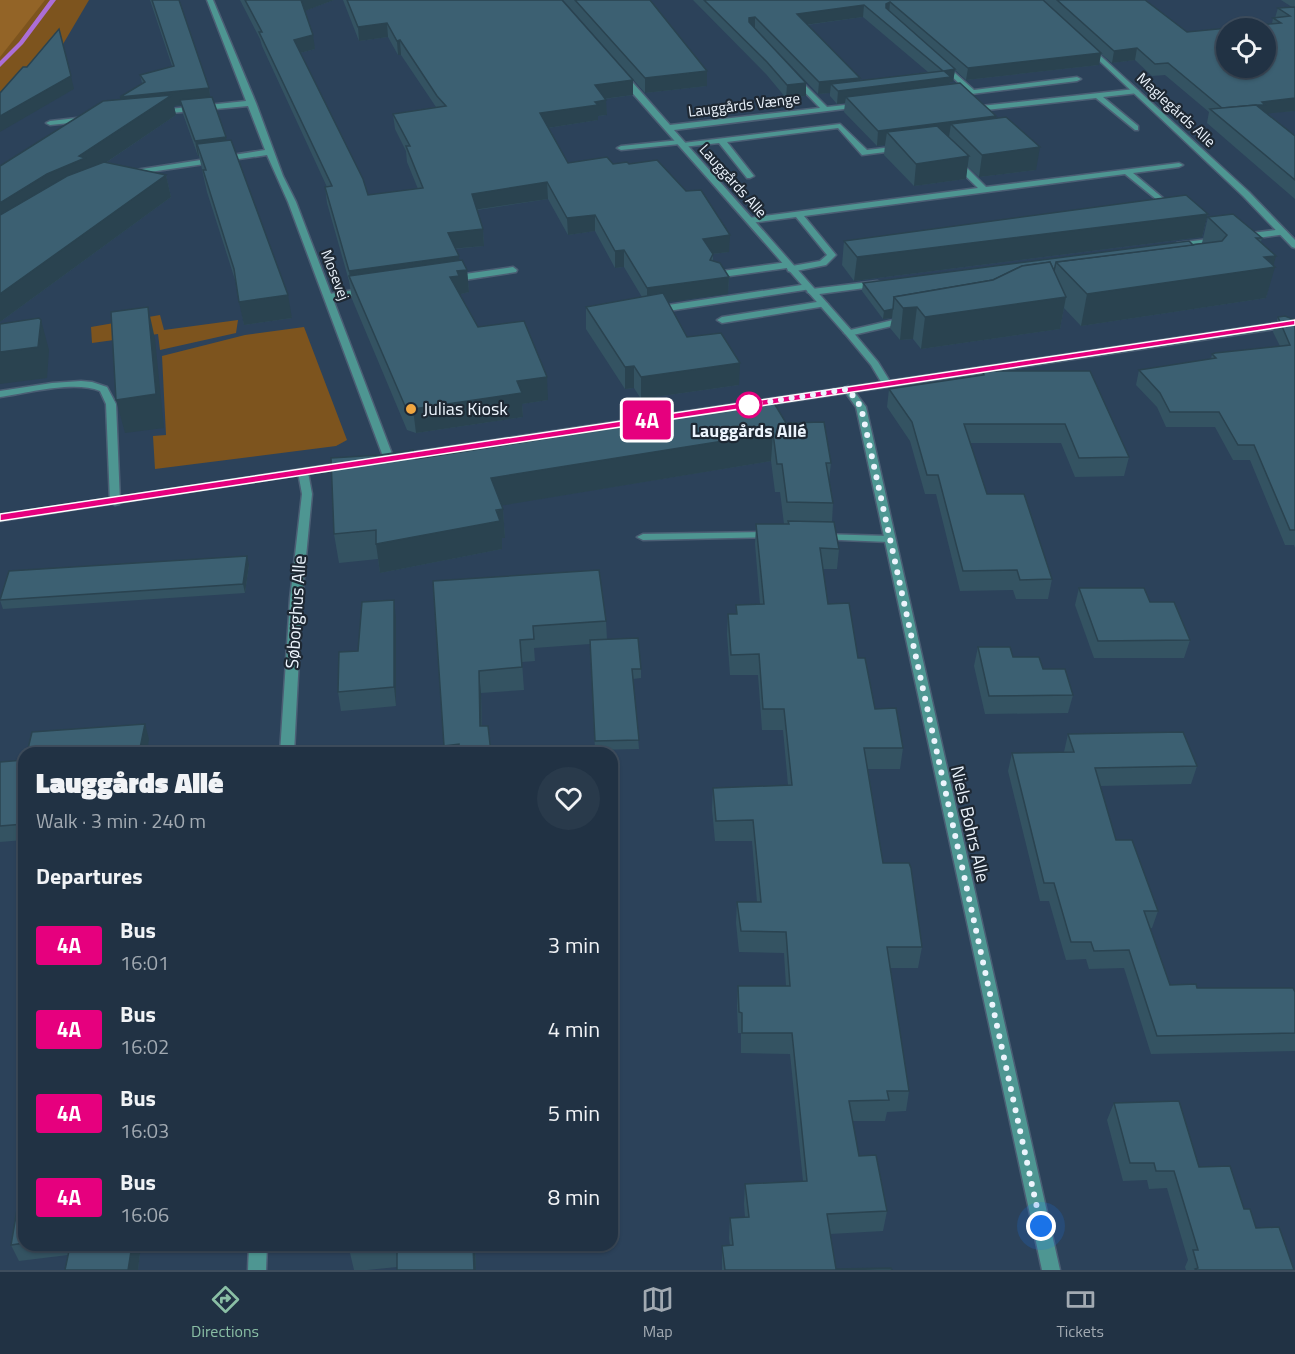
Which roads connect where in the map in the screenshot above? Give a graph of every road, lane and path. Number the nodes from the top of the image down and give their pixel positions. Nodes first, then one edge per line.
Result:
1 (210, 0) edge
2 (1087, 47) edge
3 (938, 61) edge
4 (613, 65) edge
5 (792, 74) edge
6 (1077, 79) dead end
7 (1135, 91) junction
8 (972, 92) junction
9 (949, 94) edge
10 (1097, 95) junction
11 (252, 103) junction
12 (870, 104) edge
13 (825, 109) junction
14 (145, 113) edge
15 (989, 117) edge
16 (98, 118) edge
17 (50, 123) dead end
18 (668, 128) junction
19 (1135, 128) dead end
20 (721, 140) junction
21 (681, 143) junction
22 (906, 147) edge
23 (621, 148) dead end
24 (945, 151) edge
25 (270, 152) junction
26 (1179, 165) dead end
27 (1127, 172) junction
28 (124, 174) edge
29 (750, 176) dead end
30 (984, 190) junction
31 (1167, 206) edge
32 (798, 214) junction
33 (751, 220) junction
34 (1283, 232) junction
35 (1236, 238) edge
36 (1224, 240) edge
37 (1190, 244) junction
38 (1295, 245) edge
39 (1167, 247) edge
40 (1198, 252) edge
41 (790, 267) junction
42 (513, 270) dead end
43 (715, 275) edge
44 (444, 280) edge
45 (883, 283) edge
46 (375, 290) edge
47 (810, 290) junction
48 (328, 297) junction
49 (823, 304) junction
50 (644, 311) edge
51 (919, 318) edge
52 (722, 320) dead end
53 (1295, 323) edge
54 (849, 333) junction
55 (885, 383) junction
56 (848, 389) junction
57 (0, 394) edge
58 (357, 464) edge
59 (303, 472) junction
60 (115, 502) junction
61 (0, 518) edge
62 (788, 536) edge
63 (810, 536) edge
64 (643, 537) dead end
65 (889, 538) junction
66 (287, 747) edge
67 (258, 1251) edge
68 (257, 1270) edge
69 (1051, 1270) edge

1 - 11 street, Mosevej
2 - 7 street, Maglegårds Alle
3 - 8 street
4 - 18 street, Lauggårds Alle
5 - 13 street, Lauggårds Vænge
6 - 8 street
7 - 10 street
7 - 34 street, Maglegårds Alle
8 - 9 street
10 - 15 street
10 - 19 street
11 - 14 street
11 - 25 street, Mosevej
12 - 13 street, Lauggårds Vænge
13 - 18 street, Lauggårds Vænge
16 - 17 street
18 - 21 street, Lauggårds Alle
20 - 21 street
20 - 22 street
20 - 29 street
21 - 23 street
21 - 33 street, Lauggårds Alle
24 - 30 street
25 - 28 street
25 - 48 street, Mosevej
26 - 27 street
27 - 30 street
27 - 31 street
30 - 32 street
32 - 33 street
32 - 41 street
33 - 41 street, Lauggårds Alle
34 - 35 street
34 - 38 street, Maglegårds Alle
36 - 37 street
37 - 39 street
37 - 40 street
41 - 43 street
41 - 47 street, Lauggårds Alle
42 - 44 street
45 - 47 street
46 - 48 street
47 - 49 street, Lauggårds Alle
47 - 50 street
48 - 56 street, Mosevej
49 - 52 street
49 - 54 street, Lauggårds Alle
51 - 54 street
53 - 55 street
54 - 55 street, Lauggårds Alle
55 - 56 street
56 - 65 street, Niels Bohrs Alle
57 - 60 street
58 - 59 street
59 - 60 street
59 - 66 street, Søborghus Alle
60 - 61 street
62 - 64 street
63 - 65 street
65 - 69 street, Niels Bohrs Alle
67 - 68 street

